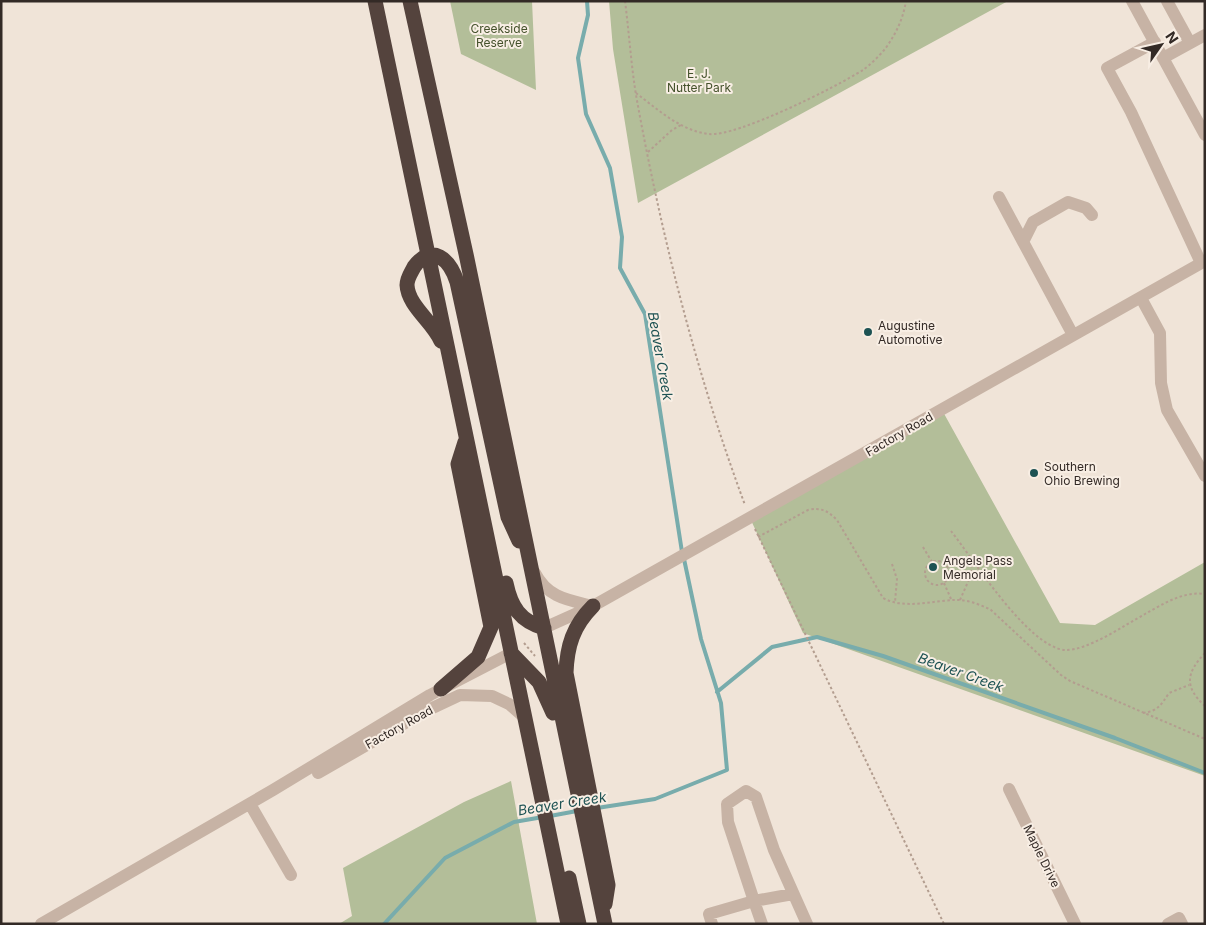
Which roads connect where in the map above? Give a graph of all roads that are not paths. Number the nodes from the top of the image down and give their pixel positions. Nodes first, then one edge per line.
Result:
1 (375, 1) edge
2 (410, 1) edge
3 (1132, 1) edge
4 (1167, 1) edge
5 (1205, 35) edge
6 (1155, 42) junction
7 (1190, 43) junction
8 (1163, 58) junction
9 (1205, 135) edge
10 (998, 197) dead end
11 (1092, 215) dead end
12 (1023, 242) junction
13 (428, 256) junction
14 (1203, 262) edge
15 (433, 281) junction
16 (1141, 298) junction
17 (1073, 335) junction
18 (449, 360) junction
19 (465, 440) junction
20 (1205, 476) edge
21 (530, 563) junction
22 (593, 606) junction
23 (544, 628) junction
24 (511, 653) junction
25 (441, 689) junction
26 (525, 718) junction
27 (574, 767) junction
28 (1009, 789) dead end
29 (274, 790) junction
30 (250, 804) junction
31 (560, 860) junction
32 (291, 875) dead end
33 (793, 894) junction
34 (754, 901) junction
35 (605, 920) edge
36 (41, 924) edge
37 (568, 924) edge
38 (580, 924) edge
39 (712, 924) edge
40 (762, 924) edge
41 (807, 924) edge
42 (1075, 924) edge

1 - 13 highway
2 - 21 highway
3 - 6 street
4 - 7 street
5 - 7 street
6 - 8 street
6 - 14 street
7 - 8 street
8 - 9 street
10 - 12 street
11 - 12 street
12 - 17 street
13 - 15 highway
13 - 18 highway
13 - 21 highway
14 - 16 street, Factory Road
15 - 18 highway
15 - 23 highway
16 - 17 street, Factory Road
16 - 20 street
17 - 22 street, Factory Road
18 - 19 highway
19 - 24 highway
19 - 25 highway
21 - 22 street
21 - 23 highway
22 - 23 street, Factory Road
22 - 27 highway
23 - 27 highway
24 - 25 street, Factory Road
24 - 26 highway
24 - 27 highway
25 - 29 street, Factory Road
26 - 29 street, Factory Road
26 - 31 highway
27 - 35 highway
28 - 42 street, Maple Drive
29 - 30 street, Factory Road
30 - 32 street
30 - 36 street, Factory Road
31 - 37 highway
31 - 38 highway
33 - 34 street
33 - 34 street
33 - 41 street
34 - 39 street
34 - 40 street

